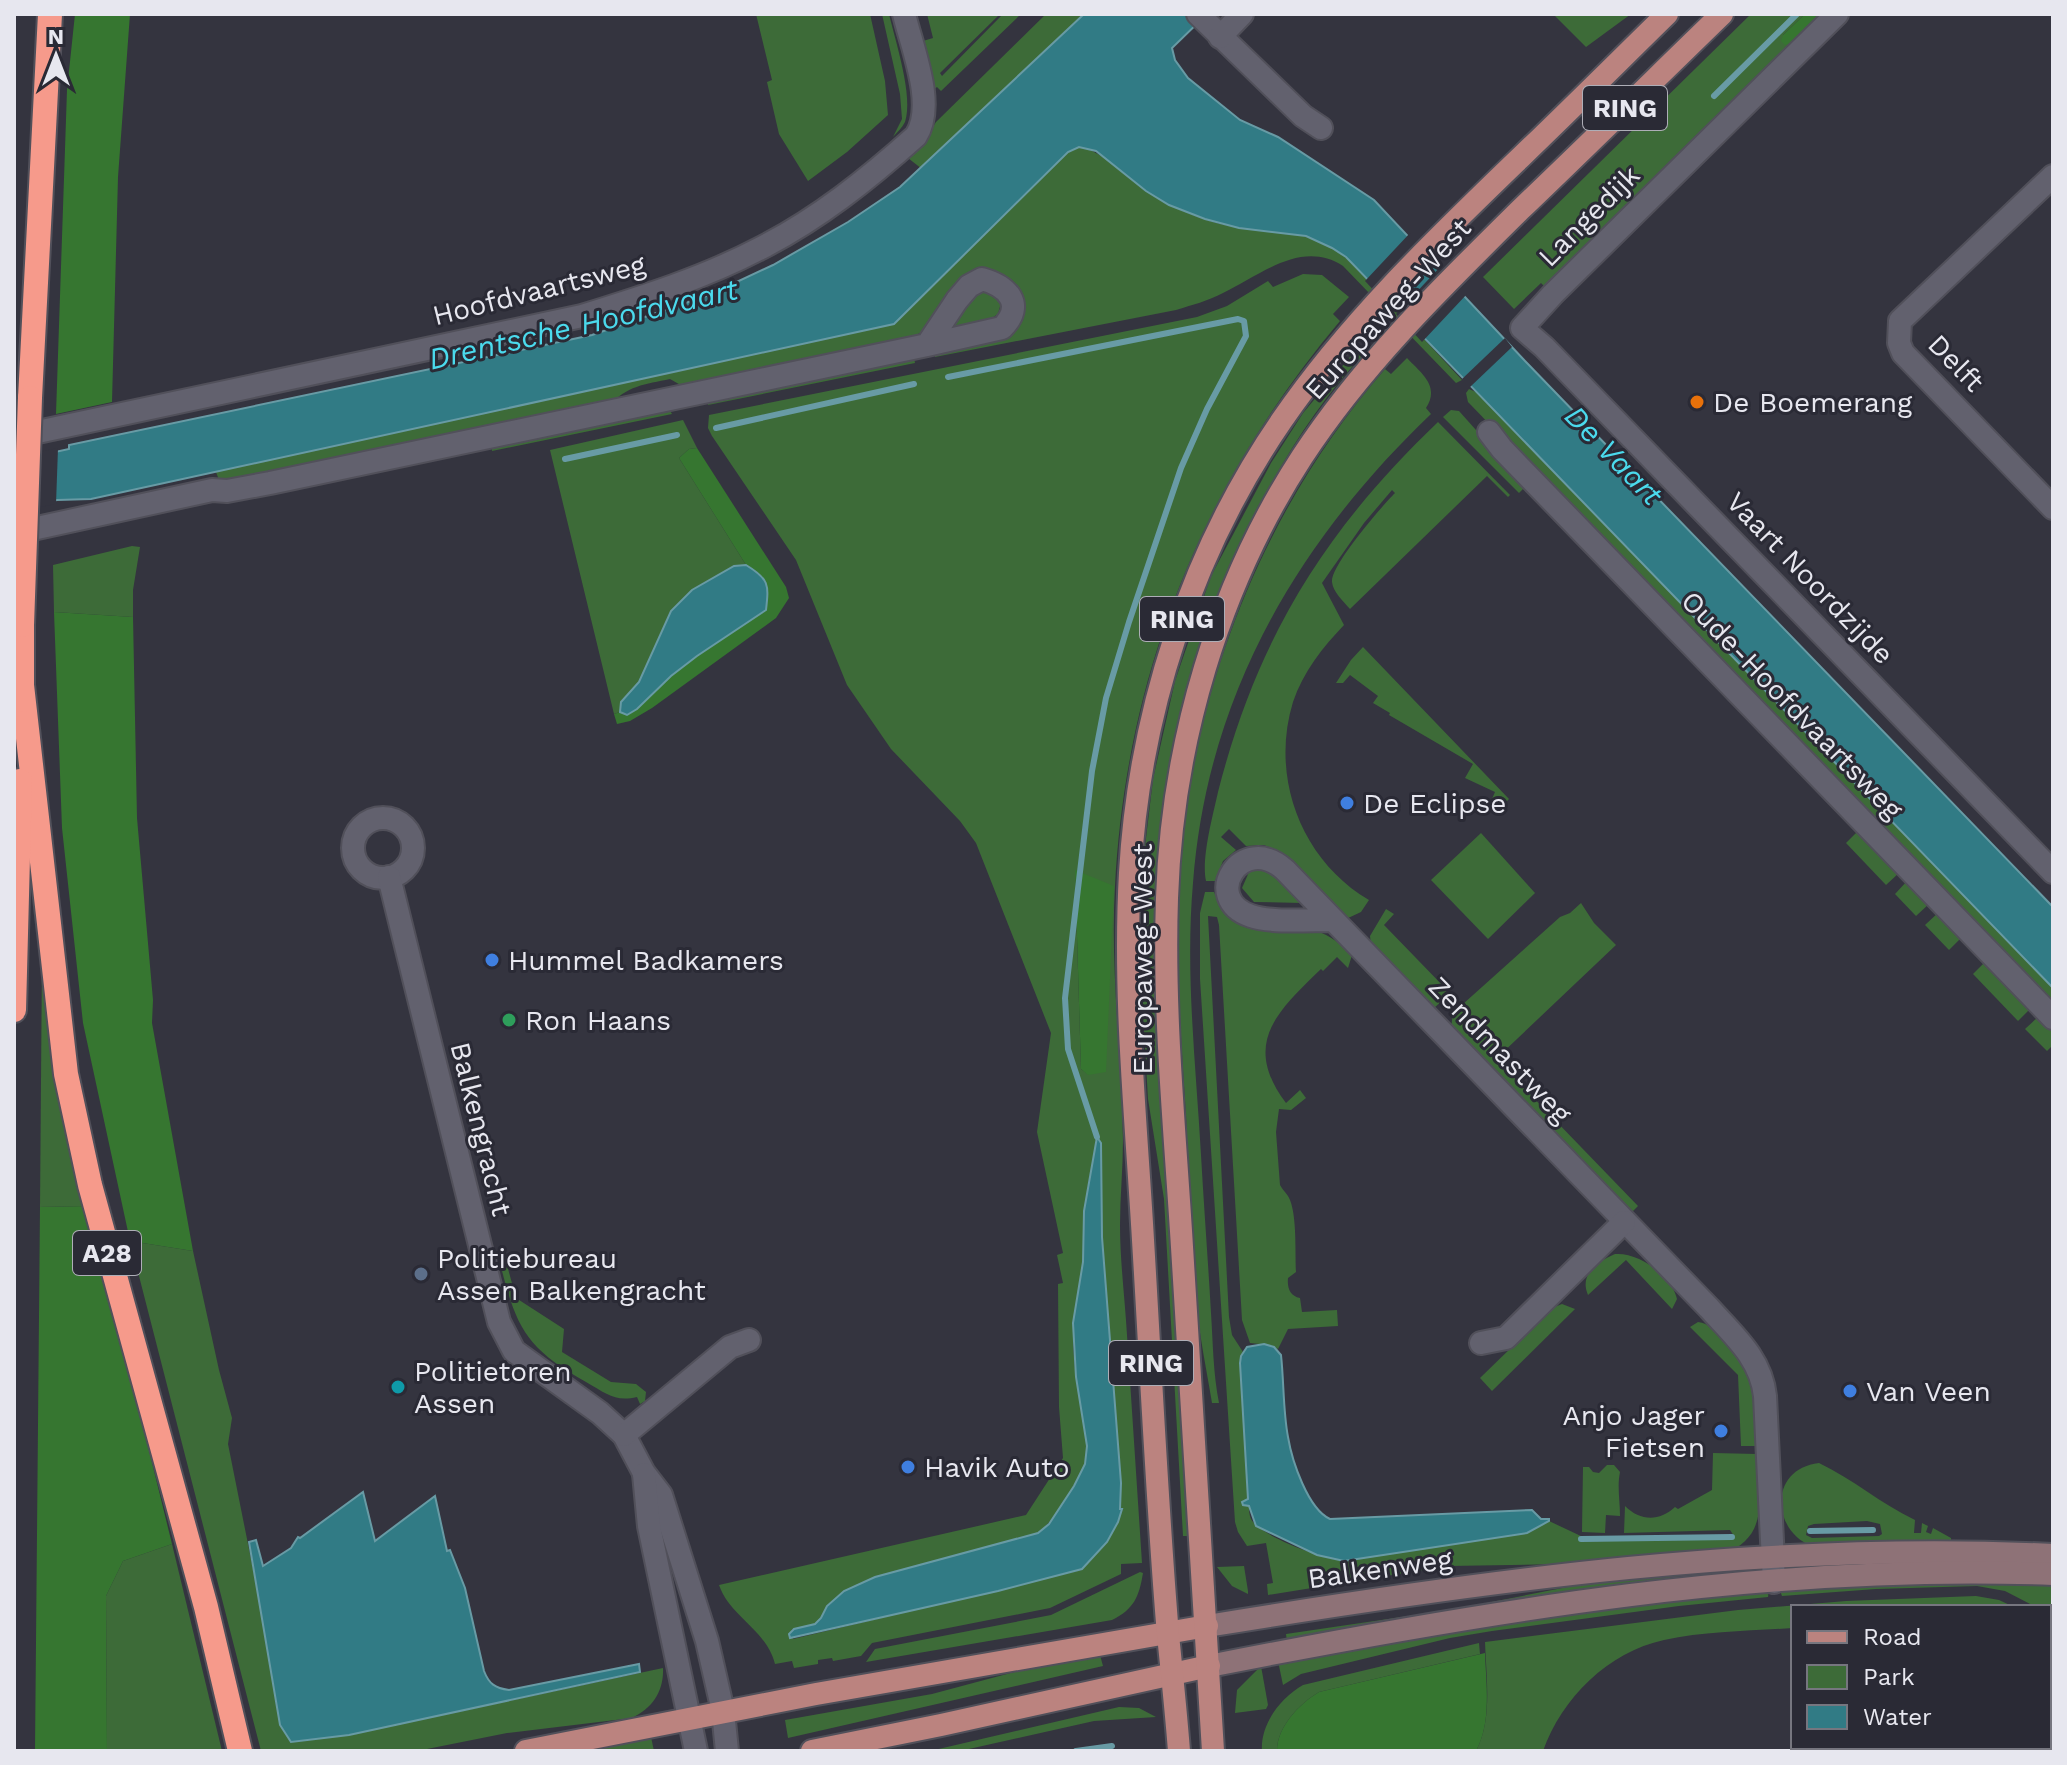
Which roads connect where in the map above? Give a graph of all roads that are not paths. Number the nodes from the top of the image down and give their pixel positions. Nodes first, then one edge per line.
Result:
1 (50, 14) edge
2 (904, 14) edge
3 (1242, 14) edge
4 (1667, 14) edge
5 (1722, 14) edge
6 (1837, 14) edge
7 (1200, 16) edge
8 (1220, 37) junction
9 (1321, 128) dead end
10 (2048, 190) edge
11 (1522, 328) joint
12 (927, 345) dead end
13 (1489, 432) dead end
14 (14, 437) edge
15 (2053, 508) edge
16 (14, 533) edge
17 (22, 685) junction
18 (2053, 872) edge
19 (389, 877) dead end
20 (1332, 920) dead end
21 (14, 1010) edge
22 (2053, 1018) edge
23 (1624, 1222) junction
24 (749, 1340) dead end
25 (1481, 1343) dead end
26 (624, 1435) junction
27 (644, 1473) junction
28 (2053, 1555) edge
29 (1773, 1557) junction
30 (2053, 1574) edge
31 (1774, 1582) junction
32 (1207, 1626) junction
33 (1168, 1633) junction
34 (1209, 1666) junction
35 (1172, 1673) junction
36 (723, 1711) junction
37 (691, 1718) junction
38 (240, 1751) edge
39 (526, 1751) edge
40 (696, 1751) edge
41 (727, 1751) edge
42 (812, 1751) edge
43 (1179, 1751) edge
44 (1213, 1751) edge

1 - 17 highway, A28, bridge
2 - 14 street, Hoofdvaartsweg
3 - 8 street
4 - 33 main road, Europaweg-West / RING
5 - 32 main road, Europaweg-West / RING
6 - 11 street, Langedijk
7 - 8 street
8 - 9 street
10 - 15 street, Delft
11 - 18 street, Vaart Noordzijde
12 - 16 street
13 - 22 street, Oude-Hoofdvaartsweg
17 - 21 highway, A28
17 - 38 highway, A28
19 - 26 street, Balkengracht
20 - 23 street, Zendmastweg
23 - 25 street
23 - 29 street, Zendmastweg
24 - 26 street
26 - 27 street, Balkengracht
27 - 36 street, Balkengracht
27 - 37 street, Balkengracht
28 - 29 main road, Balkenweg
29 - 31 street, Zendmastweg
29 - 32 main road, Balkenweg
30 - 31 main road
31 - 34 main road
32 - 33 main road, Balkenweg
32 - 34 main road, Europaweg-West / RING
33 - 35 main road, Europaweg-West / RING
33 - 36 main road, Balkenweg
34 - 35 main road
34 - 44 main road, RING
35 - 42 main road
35 - 43 main road, RING
36 - 37 main road, Balkenweg
36 - 41 street
37 - 39 main road, Balkenweg
37 - 40 street

